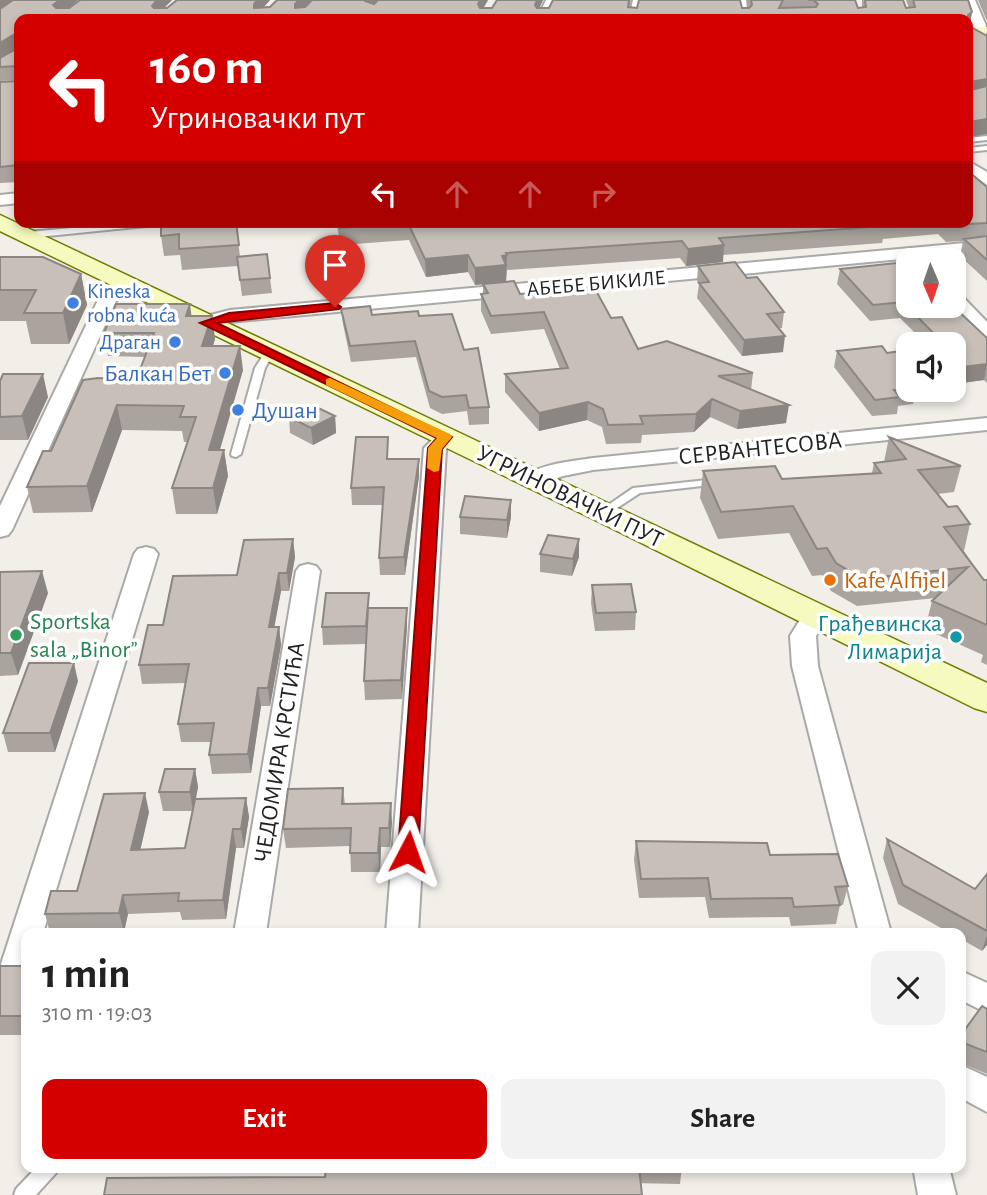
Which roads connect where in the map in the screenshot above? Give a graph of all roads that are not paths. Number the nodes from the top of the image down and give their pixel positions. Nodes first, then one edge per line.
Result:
1 (969, 0) edge
2 (977, 34) edge
3 (973, 169) edge
4 (987, 180) edge
5 (0, 222) edge
6 (107, 228) edge
7 (28, 236) junction
8 (987, 246) edge
9 (966, 249) edge
10 (896, 260) edge
11 (129, 285) junction
12 (966, 311) edge
13 (206, 323) junction
14 (987, 333) edge
15 (272, 354) junction
16 (987, 424) edge
17 (446, 437) junction
18 (236, 454) dead end
19 (535, 479) junction
20 (731, 481) edge
21 (604, 512) junction
22 (0, 530) edge
23 (146, 554) dead end
24 (308, 571) dead end
25 (814, 615) junction
26 (987, 699) edge
27 (27, 928) edge
28 (251, 928) edge
29 (402, 928) edge
30 (874, 928) edge
31 (966, 987) edge
32 (987, 999) edge
33 (966, 1083) edge
34 (987, 1096) edge
35 (44, 1173) edge
36 (932, 1173) edge
37 (23, 1195) edge
38 (937, 1195) edge

1 - 2 street
3 - 4 street
5 - 7 street, УГРИНОВАЧКИ ПУТ
6 - 7 lane
7 - 11 street, УГРИНОВАЧКИ ПУТ
8 - 9 street, АБЕБЕ БИКИЛЕ
10 - 13 street, АБЕБЕ БИКИЛЕ
11 - 13 street, УГРИНОВАЧКИ ПУТ
11 - 22 street
12 - 14 street
13 - 15 street, УГРИНОВАЧКИ ПУТ
15 - 17 street, УГРИНОВАЧКИ ПУТ
15 - 18 lane
16 - 19 street, СЕРВАНТЕСОВА
17 - 19 street, УГРИНОВАЧКИ ПУТ
17 - 29 street
19 - 21 street, УГРИНОВАЧКИ ПУТ
20 - 21 lane
21 - 25 street, УГРИНОВАЧКИ ПУТ
23 - 27 street
24 - 28 street, ЧЕДОМИРА КРСТИЋА
25 - 26 street, УГРИНОВАЧКИ ПУТ
25 - 30 street
31 - 32 street
33 - 34 street
35 - 37 lane
36 - 38 street

